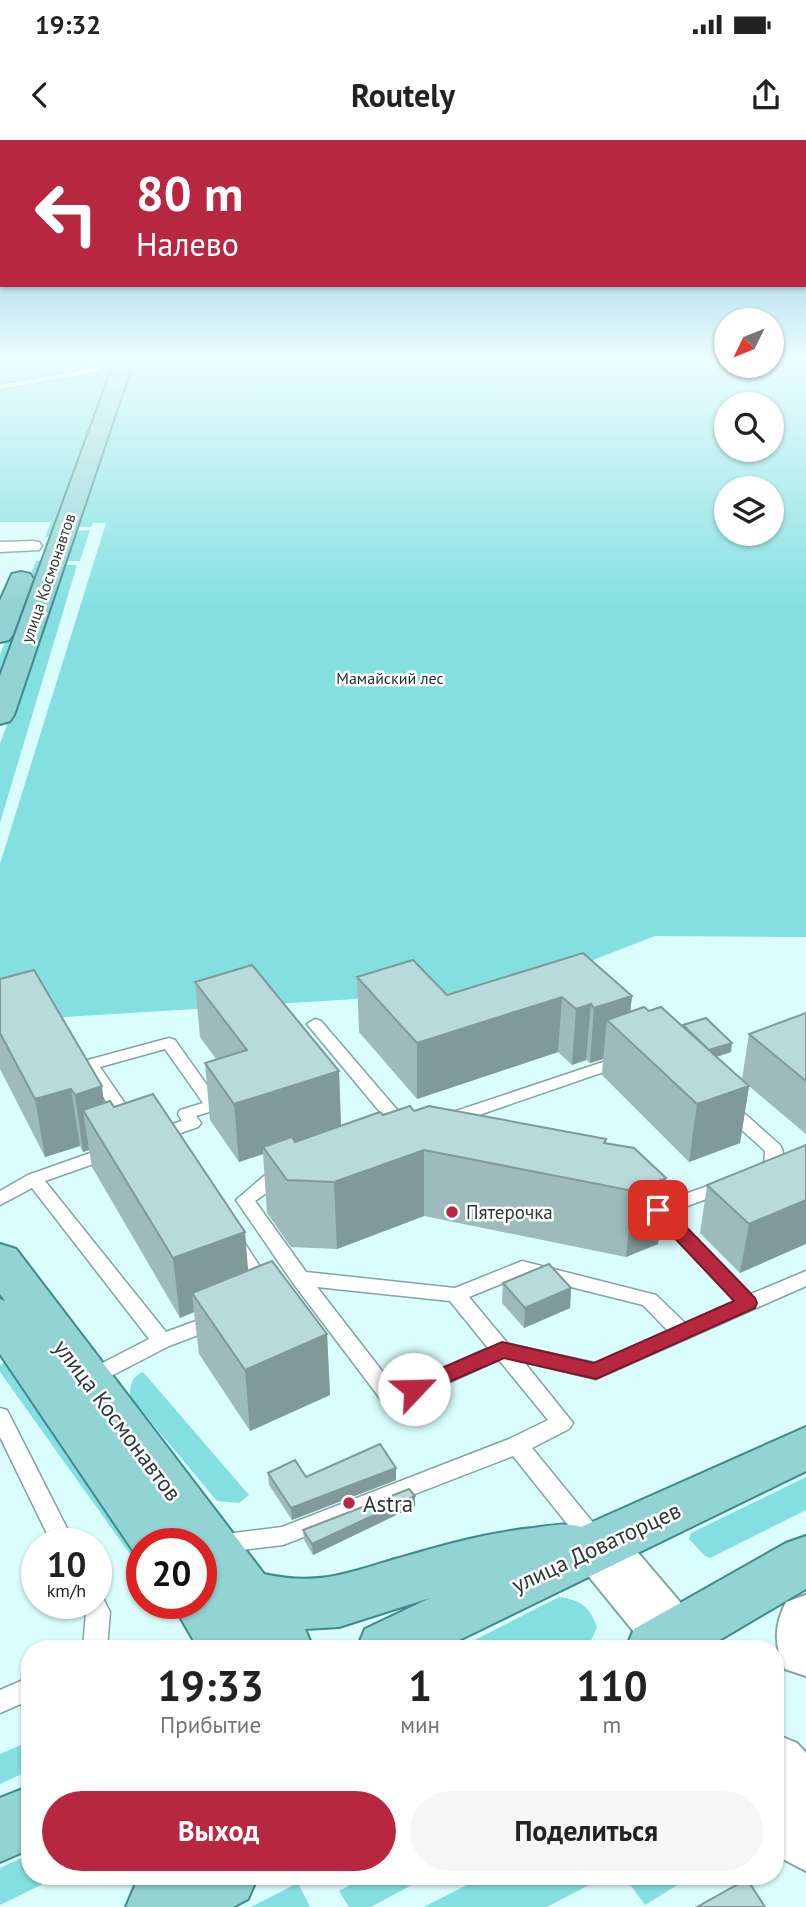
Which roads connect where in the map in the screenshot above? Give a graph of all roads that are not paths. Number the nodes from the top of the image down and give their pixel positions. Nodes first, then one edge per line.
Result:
1 (73, 443) edge
2 (95, 443) edge
3 (63, 471) dead end
4 (37, 538) joint
5 (0, 547) edge
6 (0, 634) edge
7 (0, 715) edge
8 (315, 1024) dead end
9 (637, 1055) edge
10 (713, 1095) edge
11 (162, 1133) junction
12 (436, 1134) edge
13 (396, 1141) edge
14 (123, 1147) edge
15 (177, 1156) edge
16 (295, 1171) edge
17 (34, 1179) junction
18 (640, 1191) edge
19 (0, 1199) edge
20 (658, 1210) junction
21 (228, 1233) edge
22 (0, 1260) edge
23 (300, 1278) junction
24 (806, 1278) edge
25 (456, 1295) junction
26 (748, 1303) junction
27 (259, 1304) edge
28 (235, 1313) edge
29 (680, 1331) junction
30 (6, 1339) edge
31 (162, 1341) junction
32 (502, 1350) junction
33 (88, 1380) junction
34 (0, 1416) edge
35 (517, 1445) junction
36 (806, 1448) edge
37 (56, 1528) edge
38 (171, 1528) edge
39 (176, 1528) edge
40 (217, 1541) edge
41 (597, 1545) junction
42 (806, 1560) edge
43 (97, 1619) edge
44 (806, 1620) edge
45 (219, 1622) edge
46 (96, 1640) edge
47 (264, 1640) edge
48 (402, 1640) edge
49 (666, 1640) edge
50 (678, 1640) edge
51 (806, 1650) edge
52 (21, 1692) edge
53 (0, 1702) edge
54 (784, 1775) edge
55 (806, 1801) edge
56 (21, 1820) edge
57 (784, 1822) edge
58 (0, 1830) edge
59 (806, 1839) edge
60 (206, 1885) edge
61 (160, 1907) edge

1 - 3 main road
2 - 7 main road, улица Космонавтов
4 - 5 street
4 - 6 main road, улица Космонавтов
8 - 13 lane
9 - 12 lane
10 - 20 lane
11 - 11 lane
11 - 15 lane
14 - 17 lane
16 - 23 lane
17 - 19 lane
17 - 31 lane
18 - 20 lane
20 - 26 lane
21 - 27 lane
22 - 33 main road, улица Космонавтов
23 - 25 lane
23 - 32 lane
24 - 26 lane
25 - 29 lane
25 - 32 lane
26 - 29 lane
28 - 31 lane
29 - 32 lane
30 - 38 main road, улица Космонавтов
31 - 33 lane
32 - 35 lane
33 - 39 main road, улица Космонавтов
34 - 37 lane
35 - 40 lane
35 - 41 lane
36 - 41 main road, улица Доваторцев
41 - 45 main road
41 - 48 main road, улица Доваторцев
41 - 49 street
42 - 50 main road
43 - 46 lane
44 - 51 street
45 - 47 main road, улица Космонавтов
52 - 53 lane
54 - 55 street
56 - 58 main road
57 - 59 street
60 - 61 main road

